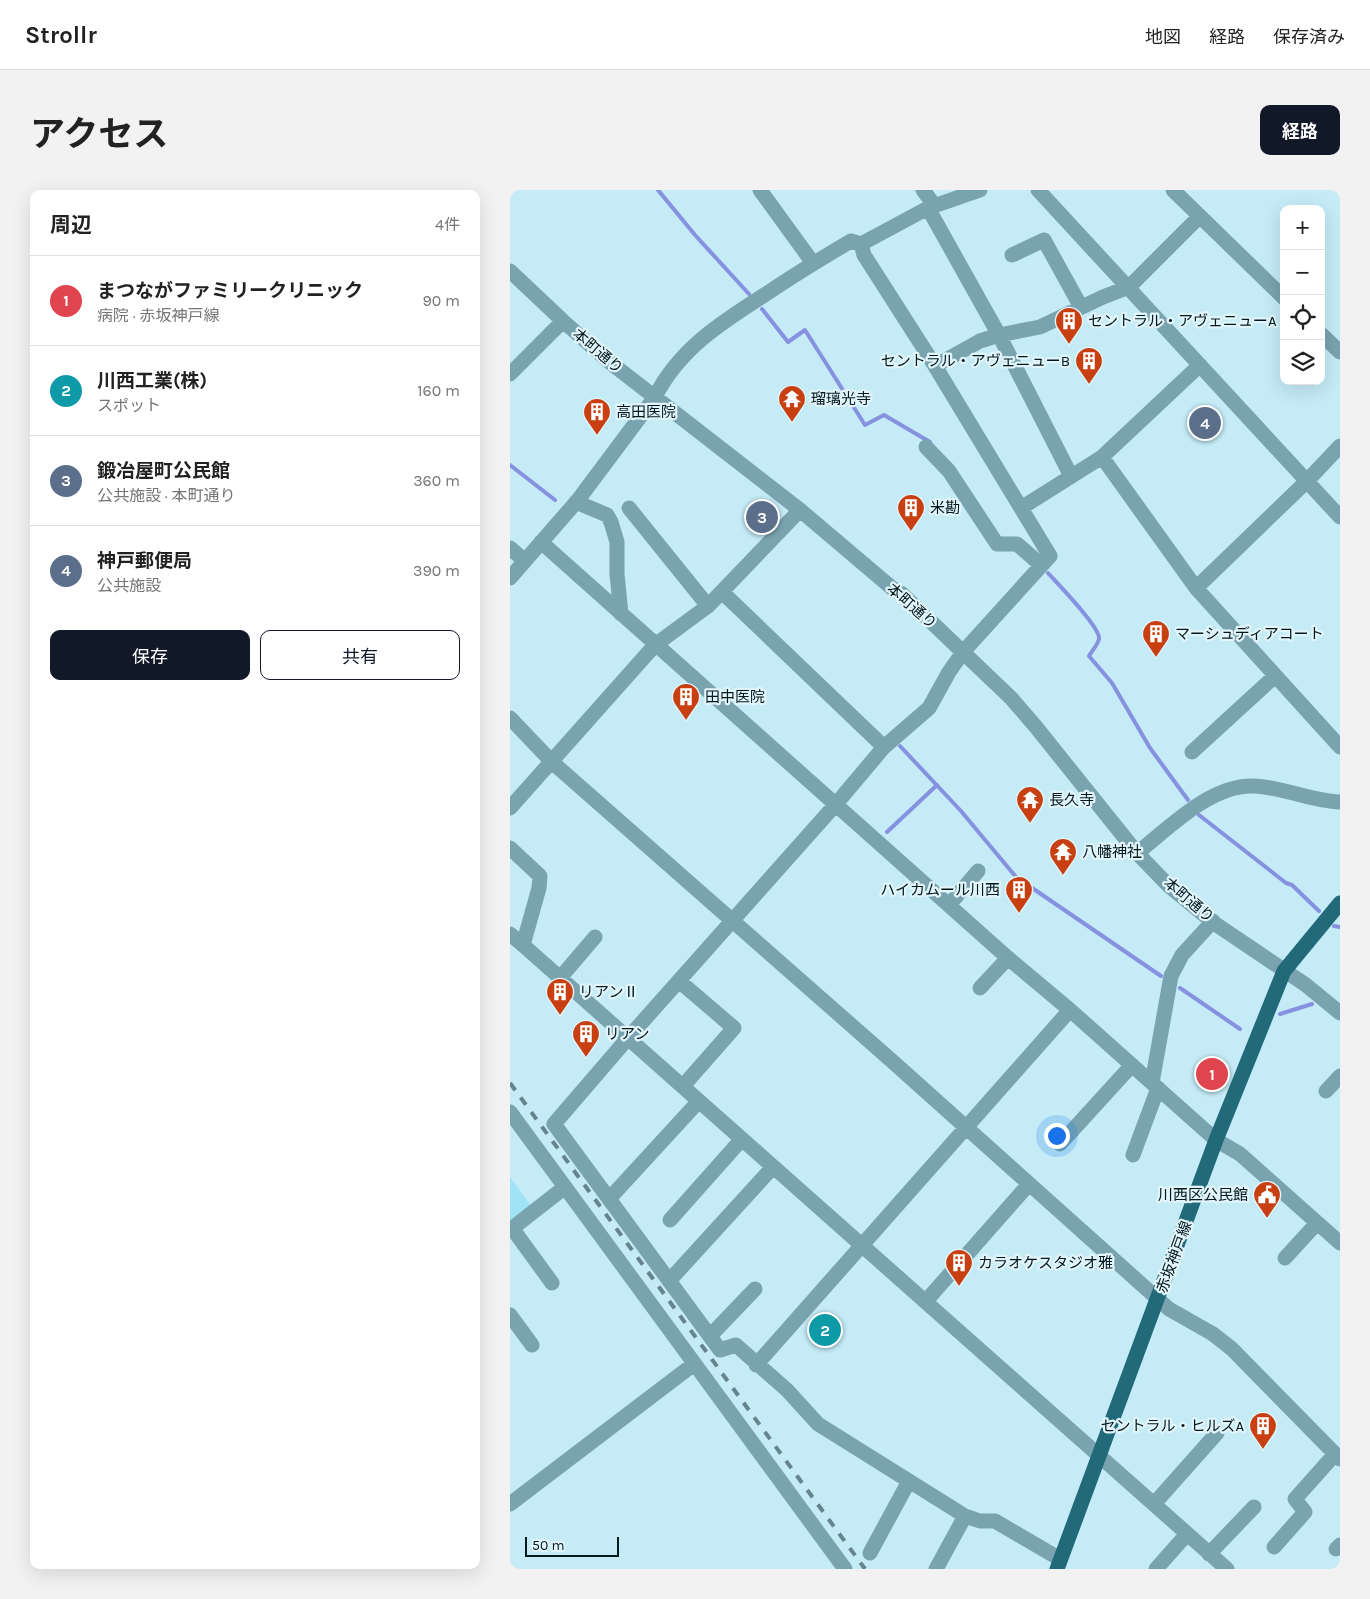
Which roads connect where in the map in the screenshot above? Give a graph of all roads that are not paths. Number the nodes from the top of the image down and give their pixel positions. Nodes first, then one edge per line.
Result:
1 (760, 190) edge
2 (923, 190) edge
3 (980, 190) edge
4 (1038, 190) edge
5 (1173, 190) edge
6 (931, 206) junction
7 (1199, 217) junction
8 (861, 244) junction
9 (1012, 255) dead end
10 (813, 263) junction
11 (510, 270) edge
12 (1129, 288) junction
13 (1281, 295) edge
14 (1081, 307) junction
15 (563, 321) junction
16 (999, 335) junction
17 (1325, 338) edge
18 (1340, 352) edge
19 (935, 366) junction
20 (1200, 366) junction
21 (510, 374) edge
22 (655, 397) junction
23 (1340, 446) edge
24 (926, 447) dead end
25 (1102, 457) junction
26 (1071, 476) junction
27 (1306, 481) junction
28 (576, 502) junction
29 (629, 508) dead end
30 (1021, 508) junction
31 (800, 510) junction
32 (1340, 517) edge
33 (541, 542) junction
34 (510, 548) edge
35 (525, 561) junction
36 (1041, 564) junction
37 (510, 578) edge
38 (1196, 588) junction
39 (722, 592) junction
40 (708, 606) junction
41 (621, 614) junction
42 (655, 644) junction
43 (963, 652) junction
44 (1275, 676) junction
45 (510, 718) edge
46 (1340, 747) edge
47 (884, 748) junction
48 (1192, 752) dead end
49 (552, 762) junction
50 (1340, 802) edge
51 (836, 804) junction
52 (510, 808) edge
53 (510, 848) edge
54 (1137, 853) junction
55 (978, 871) dead end
56 (1340, 903) edge
57 (949, 905) junction
58 (733, 921) junction
59 (1213, 921) junction
60 (510, 934) edge
61 (595, 937) dead end
62 (523, 946) junction
63 (1008, 958) junction
64 (1284, 971) junction
65 (560, 978) junction
66 (679, 981) junction
67 (980, 988) dead end
68 (1070, 1010) junction
69 (1340, 1013) edge
70 (628, 1038) junction
71 (1132, 1065) junction
72 (1340, 1076) edge
73 (683, 1086) junction
74 (1155, 1086) junction
75 (1326, 1091) dead end
76 (699, 1101) junction
77 (510, 1112) edge
78 (966, 1128) junction
79 (742, 1139) junction
80 (1216, 1140) junction
81 (1060, 1144) dead end
82 (1133, 1155) dead end
83 (773, 1166) junction
84 (1029, 1184) junction
85 (565, 1188) junction
86 (609, 1198) junction
87 (670, 1220) dead end
88 (1317, 1223) junction
89 (511, 1229) edge
90 (1340, 1243) edge
91 (862, 1246) junction
92 (1285, 1258) dead end
93 (670, 1281) junction
94 (552, 1283) dead end
95 (755, 1289) dead end
96 (1158, 1299) junction
97 (926, 1301) junction
98 (510, 1315) edge
99 (710, 1336) junction
100 (532, 1344) dead end
101 (694, 1364) junction
102 (756, 1365) junction
103 (1217, 1433) dead end
104 (1100, 1456) junction
105 (1338, 1457) edge
106 (909, 1482) junction
107 (510, 1504) edge
108 (1154, 1504) junction
109 (1254, 1507) dead end
110 (965, 1516) junction
111 (1187, 1534) junction
112 (1274, 1547) dead end
113 (870, 1553) dead end
114 (1210, 1554) junction
115 (1059, 1564) edge
116 (845, 1569) edge
117 (936, 1569) edge
118 (1156, 1569) edge
119 (1227, 1569) edge

1 - 10 street
2 - 6 street
3 - 6 street
4 - 12 street
5 - 7 street
6 - 8 street
6 - 16 street
7 - 12 street
7 - 13 street
8 - 10 street
8 - 19 street
9 - 14 street
10 - 22 street
11 - 15 street, 本町通り
12 - 14 street
12 - 20 street
14 - 16 street
15 - 21 street
15 - 22 street, 本町通り
16 - 19 street
16 - 26 street
17 - 18 street
19 - 30 street
20 - 25 street
20 - 27 street
22 - 28 street
22 - 31 street, 本町通り
23 - 27 street
24 - 36 street
25 - 26 street
25 - 38 street
26 - 30 street
27 - 32 street
27 - 38 street
28 - 33 street
28 - 41 street
29 - 40 street
30 - 36 street
31 - 39 street
31 - 43 street, 本町通り
33 - 35 street
33 - 41 street
34 - 35 street
35 - 37 street
36 - 43 street
38 - 44 street
39 - 40 street
39 - 47 street
40 - 42 street
41 - 42 street
42 - 49 street
42 - 51 street
43 - 47 street
43 - 54 street, 本町通り
44 - 46 street
44 - 48 street
45 - 49 street
47 - 51 street
49 - 52 street
49 - 58 street
50 - 54 street
51 - 57 street
51 - 58 street
53 - 62 street
54 - 59 street, 本町通り
55 - 57 street
56 - 64 main road, 赤坂神戸線
57 - 63 street
58 - 66 street
58 - 78 street
59 - 64 street, 本町通り
59 - 74 street
60 - 62 street
61 - 65 street
62 - 65 street
63 - 67 street
63 - 68 street
64 - 69 street, 本町通り
64 - 80 main road, 赤坂神戸線
65 - 70 street
66 - 70 street
66 - 73 street
68 - 71 street
68 - 78 street
70 - 73 street
70 - 86 street
71 - 74 street
71 - 81 street
72 - 75 street
73 - 76 street
74 - 80 street
74 - 82 street
76 - 79 street
76 - 86 street
77 - 85 street
78 - 84 street
78 - 91 street
79 - 83 street
79 - 87 street
80 - 88 street
80 - 96 main road, 赤坂神戸線
83 - 91 street
83 - 93 street
84 - 96 street
84 - 97 street
85 - 89 street
85 - 101 street
86 - 93 street
88 - 90 street
88 - 92 street
89 - 94 street
91 - 97 street
91 - 102 street
93 - 99 street
95 - 99 street
96 - 104 main road, 赤坂神戸線
96 - 105 street
97 - 104 street
98 - 100 street
99 - 102 street
101 - 107 street
101 - 116 street
102 - 106 street
103 - 108 street
104 - 108 street
104 - 115 main road, 赤坂神戸線
105 - 112 street
106 - 110 street
106 - 113 street
108 - 111 street
109 - 114 street
110 - 115 street
110 - 117 street
111 - 114 street
111 - 118 street
114 - 119 street

